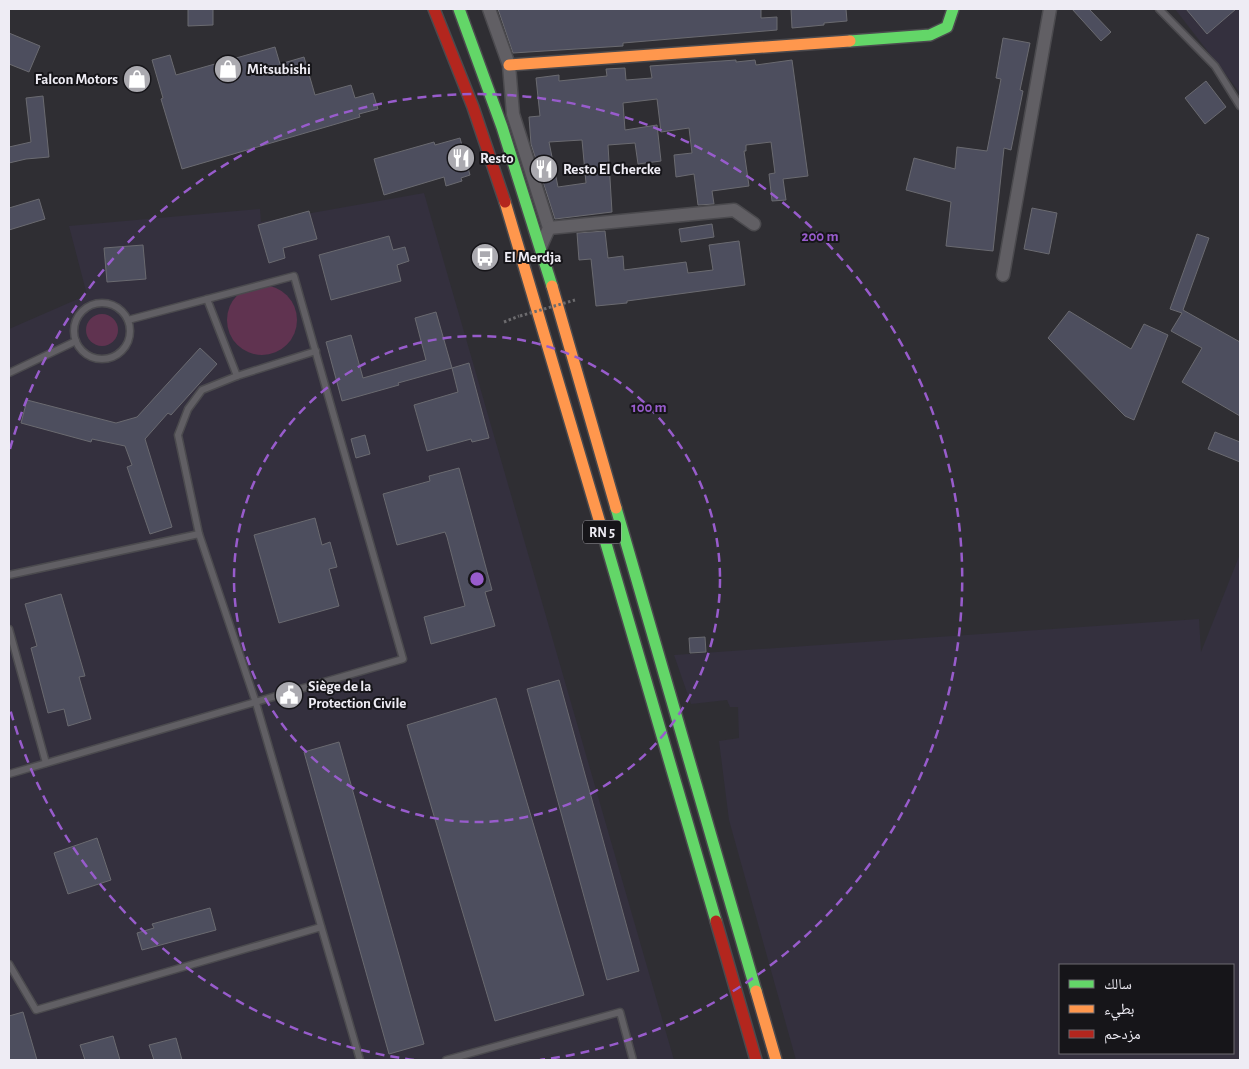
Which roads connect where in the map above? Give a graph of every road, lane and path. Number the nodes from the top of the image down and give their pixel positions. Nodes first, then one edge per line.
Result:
1 (421, 9) edge
2 (434, 9) edge
3 (459, 9) edge
4 (489, 9) edge
5 (953, 9) edge
6 (1050, 9) edge
7 (1159, 9) edge
8 (454, 59) junction
9 (509, 65) junction
10 (1240, 106) edge
11 (754, 224) dead end
12 (549, 228) junction
13 (540, 248) junction
14 (1002, 275) dead end
15 (207, 299) junction
16 (575, 300) dead end
17 (128, 320) junction
18 (504, 322) dead end
19 (76, 341) junction
20 (316, 351) junction
21 (9, 373) edge
22 (237, 376) junction
23 (199, 534) junction
24 (9, 575) edge
25 (9, 629) edge
26 (256, 703) junction
27 (46, 763) junction
28 (9, 774) edge
29 (321, 927) junction
30 (9, 964) edge
31 (360, 1060) edge
32 (446, 1060) edge
33 (633, 1060) edge
34 (756, 1060) edge
35 (776, 1060) edge

1 - 8 main road
2 - 8 main road, RN 5
3 - 13 main road, RN 5
4 - 9 street
5 - 9 main road
6 - 14 street
7 - 10 lane
8 - 34 main road, RN 5
9 - 12 street
11 - 12 street
12 - 13 street
13 - 35 main road, RN 5
15 - 17 lane
15 - 20 lane
15 - 22 lane
16 - 18 path, bridge
17 - 19 lane
17 - 19 lane
19 - 21 lane
20 - 22 lane
20 - 26 lane
22 - 23 lane
23 - 24 lane
23 - 26 lane
25 - 27 lane
26 - 27 lane
26 - 29 lane
27 - 28 lane
29 - 30 lane
29 - 31 lane
32 - 33 lane

